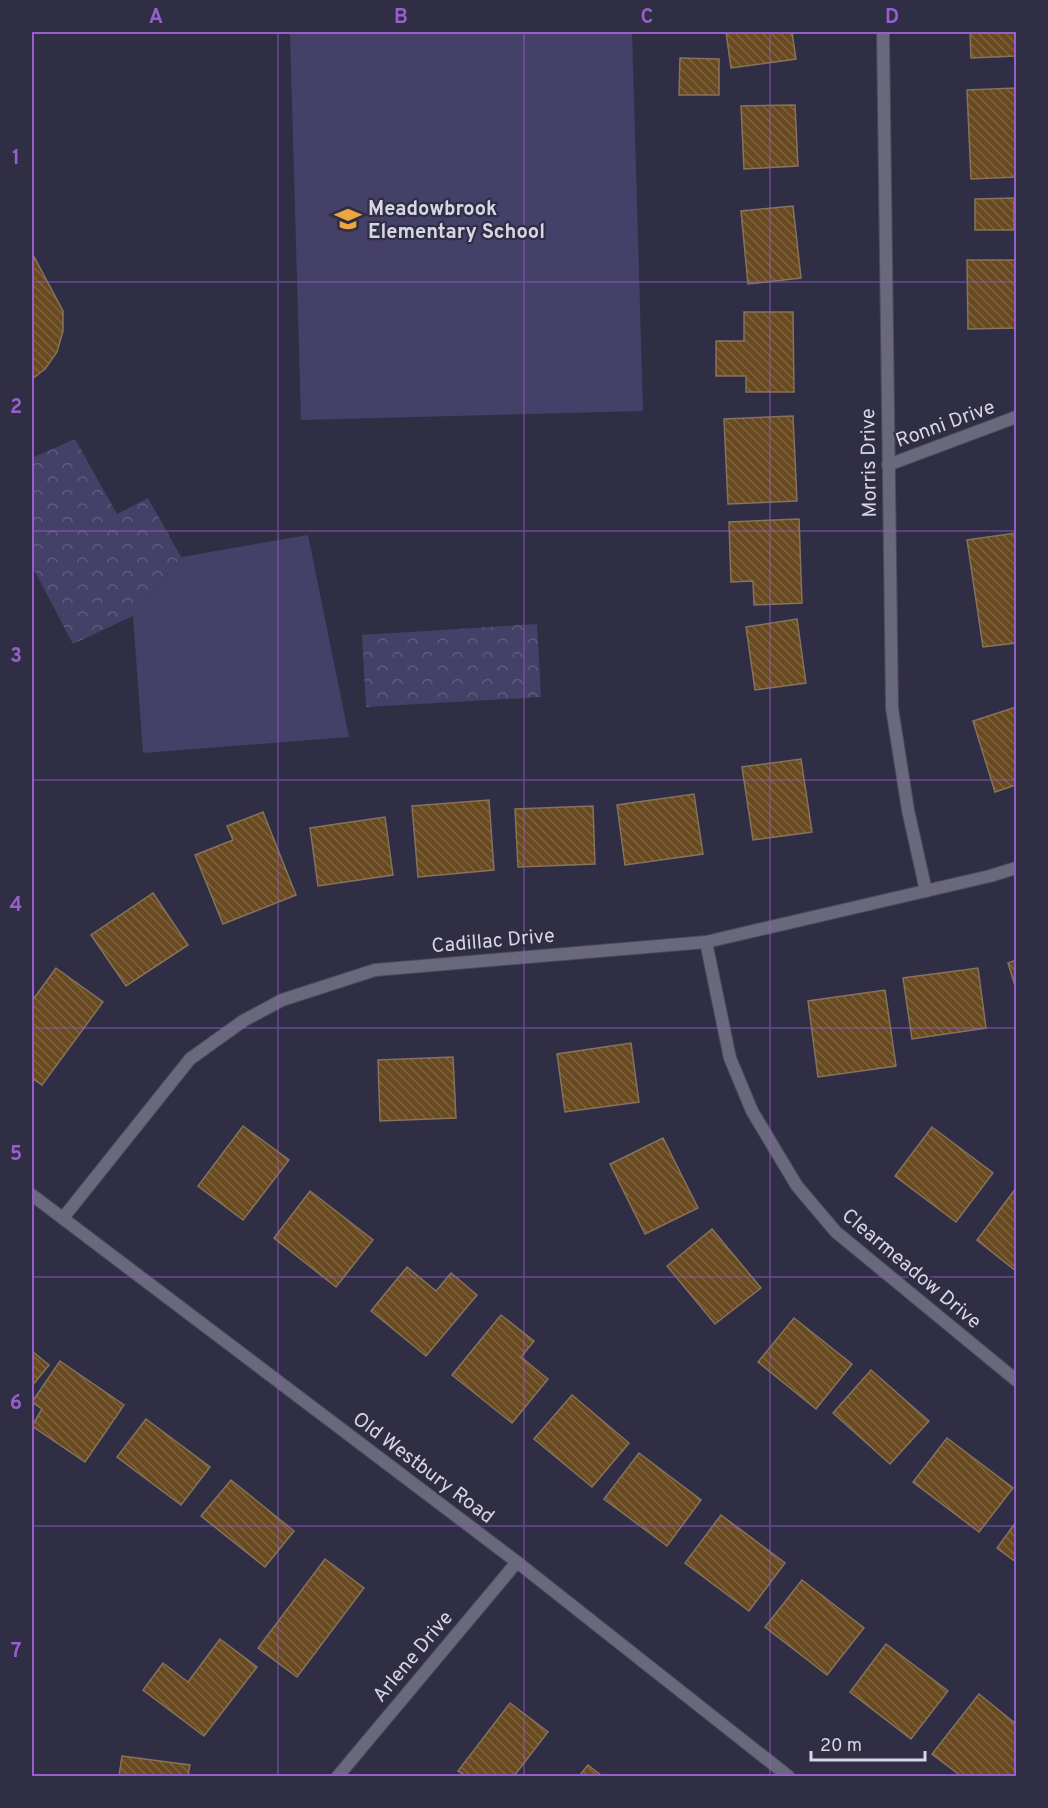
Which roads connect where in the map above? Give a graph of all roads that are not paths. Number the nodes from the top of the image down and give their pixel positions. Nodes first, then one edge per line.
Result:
1 (883, 32) edge
2 (1017, 417) edge
3 (888, 465) junction
4 (1017, 868) edge
5 (926, 891) junction
6 (706, 942) junction
7 (32, 1195) edge
8 (63, 1218) junction
9 (1017, 1380) edge
10 (517, 1562) junction
11 (338, 1776) edge
12 (788, 1776) edge

1 - 3 street, Morris Drive
2 - 3 street, Ronni Drive
3 - 5 street, Morris Drive
4 - 5 street, Cadillac Drive
5 - 6 street, Cadillac Drive
6 - 8 street, Cadillac Drive
6 - 9 street, Clearmeadow Drive
7 - 8 street, Old Westbury Road
8 - 10 street, Old Westbury Road
10 - 11 street, Arlene Drive
10 - 12 street, Old Westbury Road

